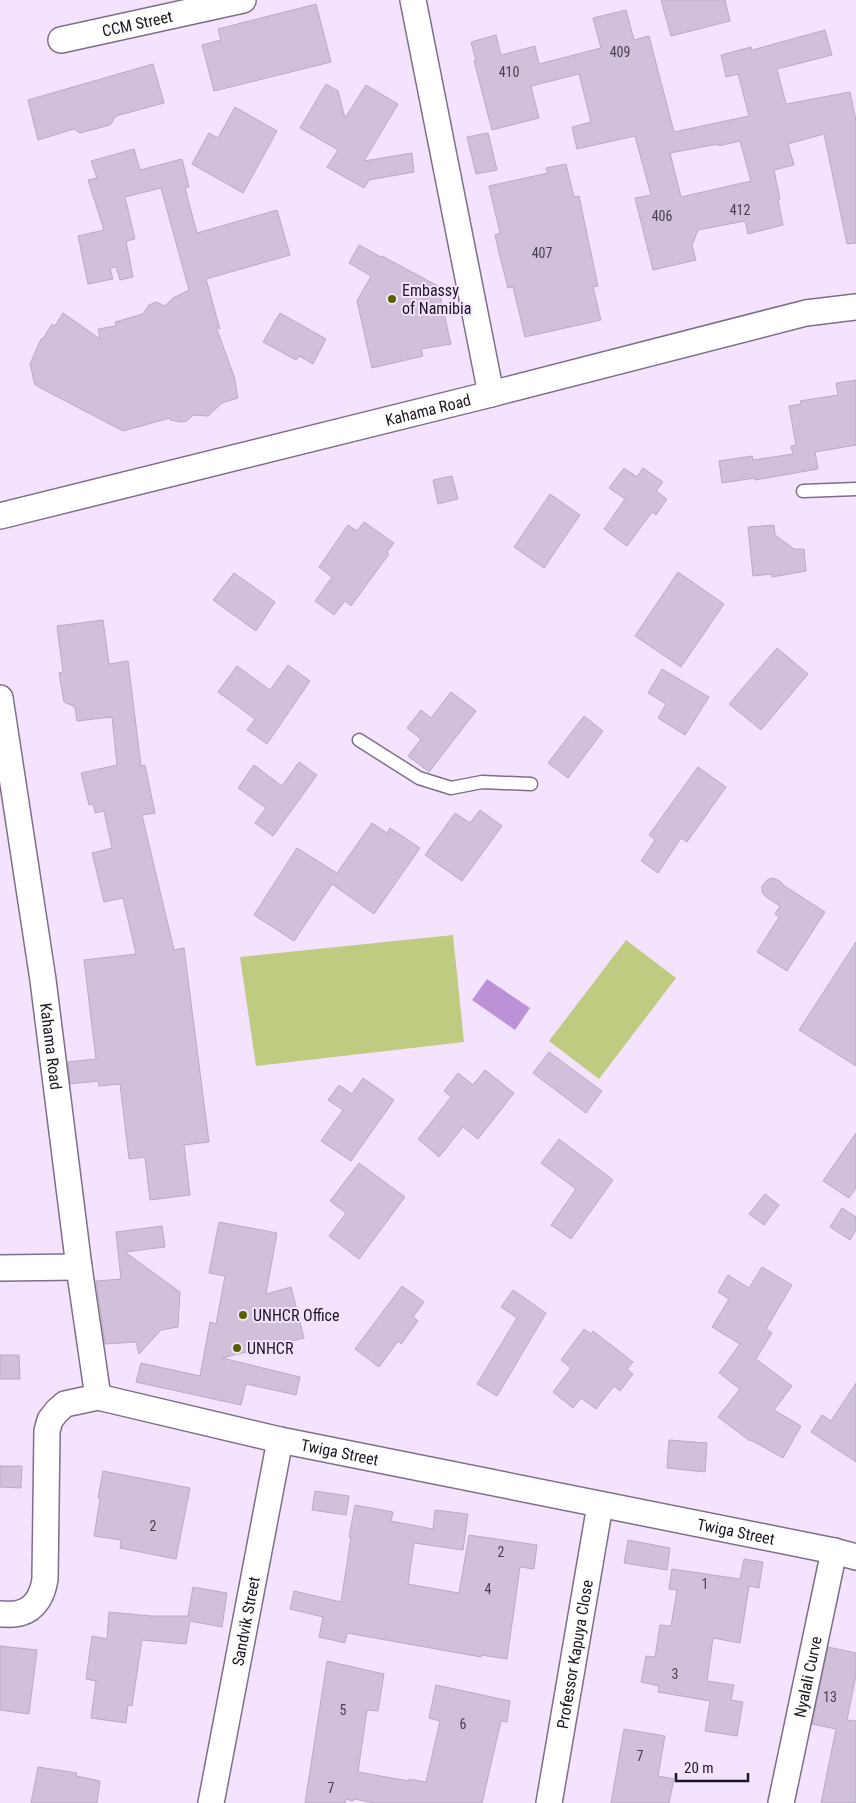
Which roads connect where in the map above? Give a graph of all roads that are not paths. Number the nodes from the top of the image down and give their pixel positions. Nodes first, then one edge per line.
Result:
1 (243, 0) edge
2 (413, 0) edge
3 (61, 40) dead end
4 (856, 307) edge
5 (491, 394) junction
6 (856, 489) edge
7 (803, 491) dead end
8 (0, 516) edge
9 (0, 698) edge
10 (359, 740) dead end
11 (6, 778) edge
12 (531, 784) dead end
13 (79, 1267) junction
14 (0, 1268) edge
15 (98, 1397) junction
16 (280, 1440) junction
17 (600, 1505) junction
18 (845, 1554) edge
19 (0, 1614) edge
20 (211, 1803) edge
21 (548, 1803) edge
22 (781, 1803) edge

1 - 3 street, CCM Street
2 - 5 street
4 - 5 street, Kahama Road
5 - 8 street, Kahama Road
6 - 7 lane
9 - 11 street, Kahama Road
10 - 12 lane
11 - 13 street, Kahama Road
13 - 14 street
13 - 15 street, Kahama Road
15 - 16 street, Twiga Street
15 - 19 street, Twiga Street
16 - 17 street, Twiga Street
16 - 20 street, Sandvik Street
17 - 18 street, Twiga Street
17 - 21 street, Professor Kapuya Close
18 - 22 street, Nyalali Curve

